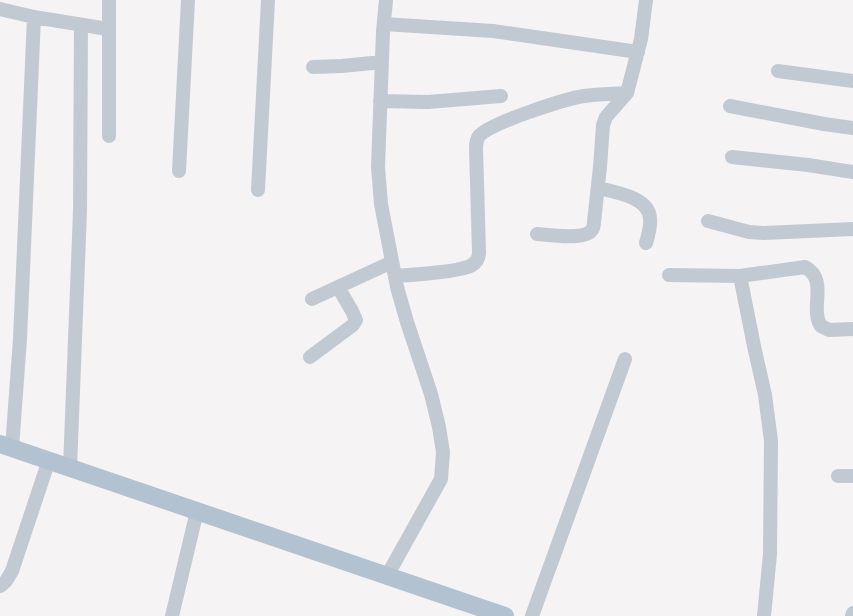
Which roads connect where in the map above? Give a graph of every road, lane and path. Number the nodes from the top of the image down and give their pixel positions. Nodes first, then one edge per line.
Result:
1 (109, 0) edge
2 (188, 0) edge
3 (268, 0) edge
4 (386, 0) edge
5 (646, 0) edge
6 (0, 9) edge
7 (34, 17) junction
8 (384, 24) junction
9 (81, 25) junction
10 (108, 29) junction
11 (638, 52) junction
12 (382, 62) junction
13 (313, 67) dead end
14 (778, 71) dead end
15 (853, 81) edge
16 (627, 93) junction
17 (502, 96) dead end
18 (380, 101) junction
19 (730, 106) dead end
20 (853, 128) edge
21 (109, 136) dead end
22 (732, 157) dead end
23 (179, 171) dead end
24 (853, 172) edge
25 (598, 188) junction
26 (258, 190) dead end
27 (708, 221) dead end
28 (853, 229) edge
29 (537, 234) dead end
30 (646, 243) dead end
31 (392, 262) junction
32 (669, 275) dead end
33 (395, 276) junction
34 (740, 276) junction
35 (338, 287) junction
36 (312, 299) dead end
37 (853, 329) edge
38 (310, 357) dead end
39 (625, 359) dead end
40 (6, 446) edge
41 (49, 460) junction
42 (70, 468) junction
43 (838, 476) dead end
44 (853, 476) edge
45 (197, 511) junction
46 (387, 576) junction
47 (0, 586) edge
48 (853, 613) edge
49 (172, 616) edge
50 (505, 616) edge
51 (532, 616) edge
52 (764, 616) edge
53 (852, 616) edge

1 - 10 street
2 - 23 street
3 - 26 street
4 - 8 street
5 - 11 street
6 - 7 street
7 - 9 street
7 - 40 street
8 - 11 street
8 - 12 street
9 - 10 street
9 - 42 street
10 - 21 street
11 - 16 street
12 - 13 street
12 - 18 street
14 - 15 street
16 - 25 street
16 - 33 street
17 - 18 street
18 - 31 street
19 - 20 street
22 - 24 street
25 - 29 street
25 - 30 street
27 - 28 street
31 - 33 street
31 - 35 street
32 - 34 street
33 - 46 street
34 - 37 street
34 - 52 street
35 - 36 street
35 - 38 street
39 - 51 street
40 - 41 main road
41 - 42 main road
41 - 47 street
42 - 45 main road
43 - 44 street
45 - 46 main road
45 - 49 street
46 - 50 main road
48 - 53 street

